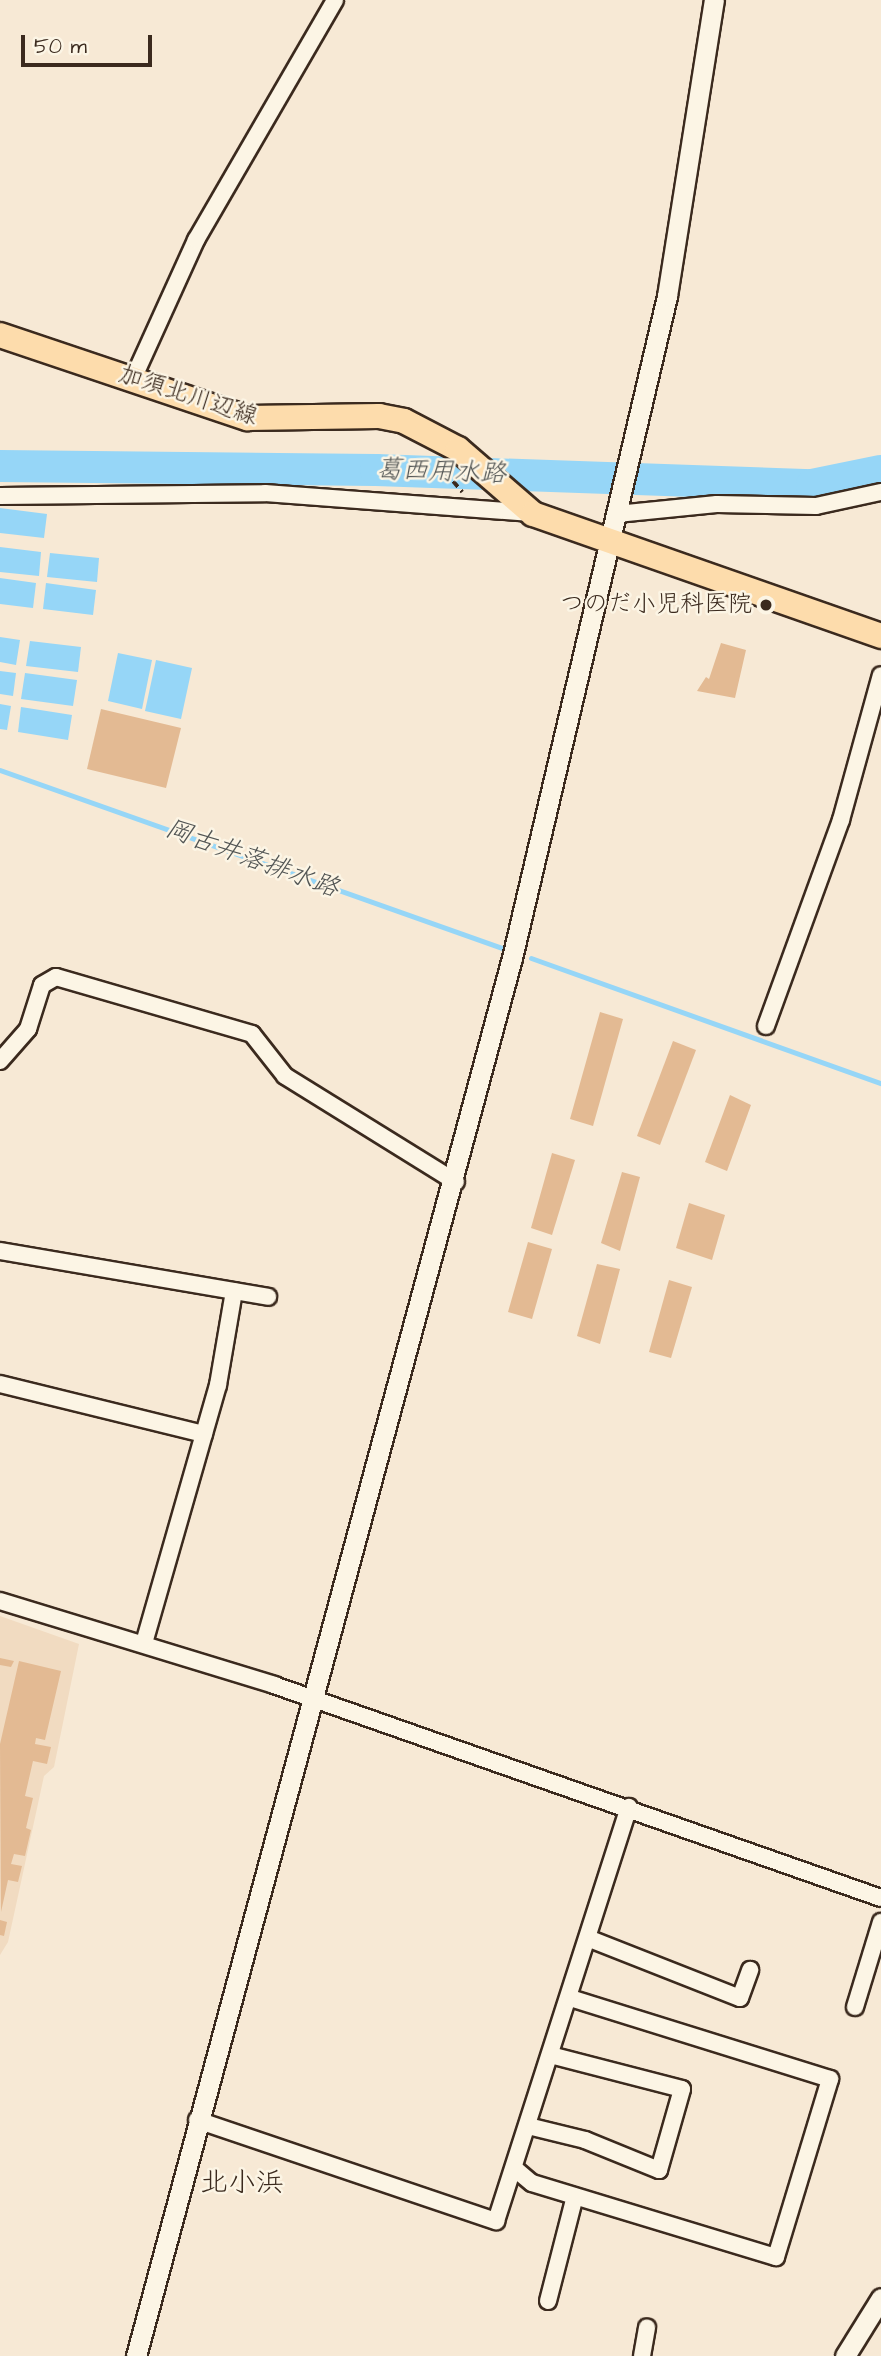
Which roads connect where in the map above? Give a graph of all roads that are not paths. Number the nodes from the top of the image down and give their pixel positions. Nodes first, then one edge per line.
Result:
1 (335, 0) edge
2 (714, 0) edge
3 (0, 335) edge
4 (133, 379) junction
5 (881, 492) edge
6 (0, 496) edge
7 (525, 507) junction
8 (614, 526) junction
9 (881, 636) edge
10 (881, 675) edge
11 (765, 1026) dead end
12 (0, 1061) edge
13 (456, 1182) junction
14 (0, 1251) edge
15 (234, 1292) junction
16 (268, 1297) dead end
17 (0, 1384) edge
18 (204, 1434) junction
19 (0, 1601) edge
20 (144, 1643) junction
21 (313, 1700) junction
22 (629, 1807) junction
23 (881, 1898) edge
24 (881, 1922) edge
25 (590, 1939) junction
26 (750, 1970) dead end
27 (570, 1998) junction
28 (855, 2007) dead end
29 (551, 2055) junction
30 (197, 2120) junction
31 (528, 2126) junction
32 (514, 2168) junction
33 (575, 2196) junction
34 (881, 2298) edge
35 (548, 2301) dead end
36 (647, 2327) dead end
37 (136, 2356) edge
38 (642, 2356) edge
39 (845, 2356) edge

1 - 4 street
2 - 8 street
3 - 4 main road, 加須北川辺線
4 - 7 main road, 加須北川辺線
5 - 8 street
6 - 7 street
7 - 8 main road
8 - 9 main road
8 - 13 street
10 - 11 street
12 - 13 street
13 - 21 street
14 - 15 street
15 - 16 street
15 - 18 street
17 - 18 street
18 - 20 street
19 - 20 street
20 - 21 street
21 - 22 street
21 - 30 street
22 - 23 street
22 - 25 street
24 - 28 street
25 - 26 street
25 - 27 street
27 - 29 street
27 - 33 street
29 - 31 street
29 - 31 street
30 - 32 street
30 - 37 street
31 - 32 street
32 - 33 street
33 - 35 street
34 - 39 street
36 - 38 street

